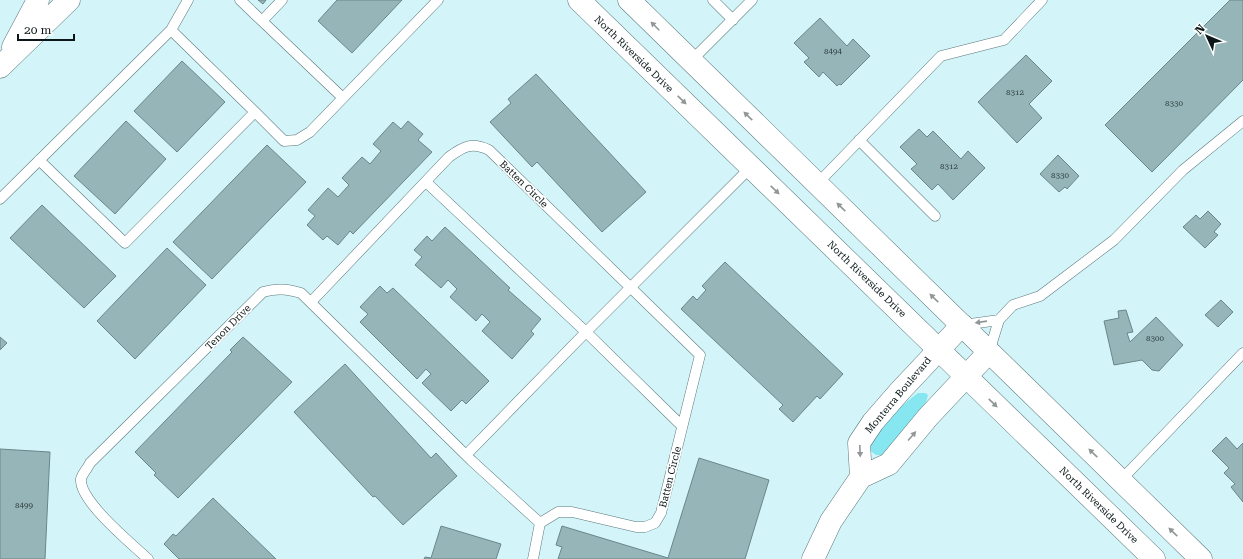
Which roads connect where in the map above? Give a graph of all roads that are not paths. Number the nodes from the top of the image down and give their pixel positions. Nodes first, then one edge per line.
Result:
1 (38, 0) edge
2 (69, 0) edge
3 (188, 0) edge
4 (240, 0) edge
5 (282, 0) edge
6 (438, 0) edge
7 (579, 0) edge
8 (629, 0) edge
9 (713, 0) edge
10 (752, 0) edge
11 (1042, 0) edge
12 (732, 20) junction
13 (262, 21) junction
14 (171, 30) junction
15 (691, 61) junction
16 (3, 65) edge
17 (343, 98) junction
18 (254, 112) junction
19 (1243, 121) edge
20 (859, 140) junction
21 (40, 160) junction
22 (751, 167) junction
23 (426, 182) junction
24 (817, 184) junction
25 (0, 199) edge
26 (935, 216) dead end
27 (630, 288) junction
28 (311, 302) junction
29 (999, 320) junction
30 (962, 325) junction
31 (586, 332) junction
32 (939, 348) junction
33 (990, 352) junction
34 (1243, 353) edge
35 (965, 376) junction
36 (682, 426) junction
37 (466, 455) junction
38 (861, 477) junction
39 (1121, 480) junction
40 (540, 523) junction
41 (148, 559) edge
42 (533, 559) edge
43 (813, 559) edge
44 (1154, 559) edge
45 (1202, 559) edge

1 - 16 main road
2 - 16 main road
3 - 14 lane
4 - 13 lane
5 - 13 lane
6 - 17 lane
7 -> 22 main road, North Riverside Drive
15 -> 8 main road
9 - 12 lane
10 - 12 lane
11 - 20 lane
12 - 15 lane
13 - 17 lane
14 - 18 lane
14 - 21 lane
24 -> 15 main road
17 - 18 lane
18 - 21 lane
19 - 29 lane
20 - 24 lane
20 - 26 lane
21 - 25 lane
22 - 27 lane
22 -> 32 main road, North Riverside Drive
23 - 27 lane, Batten Circle
23 - 28 lane
23 - 31 lane
30 -> 24 main road
27 - 31 lane
27 - 36 lane, Batten Circle
28 - 37 lane
28 - 41 lane, Tenon Drive
29 -> 30 lane
29 - 33 lane
30 - 32 main road, Monterra Boulevard
30 - 33 main road
31 - 36 lane
31 - 37 lane
32 - 35 main road, North Riverside Drive
32 -> 38 main road, Monterra Boulevard
33 - 35 main road
39 -> 33 main road
34 - 39 lane
38 -> 35 main road
35 -> 44 main road, North Riverside Drive
36 - 40 lane, Batten Circle
37 - 40 lane
38 - 43 main road
45 -> 39 main road
40 - 42 lane

